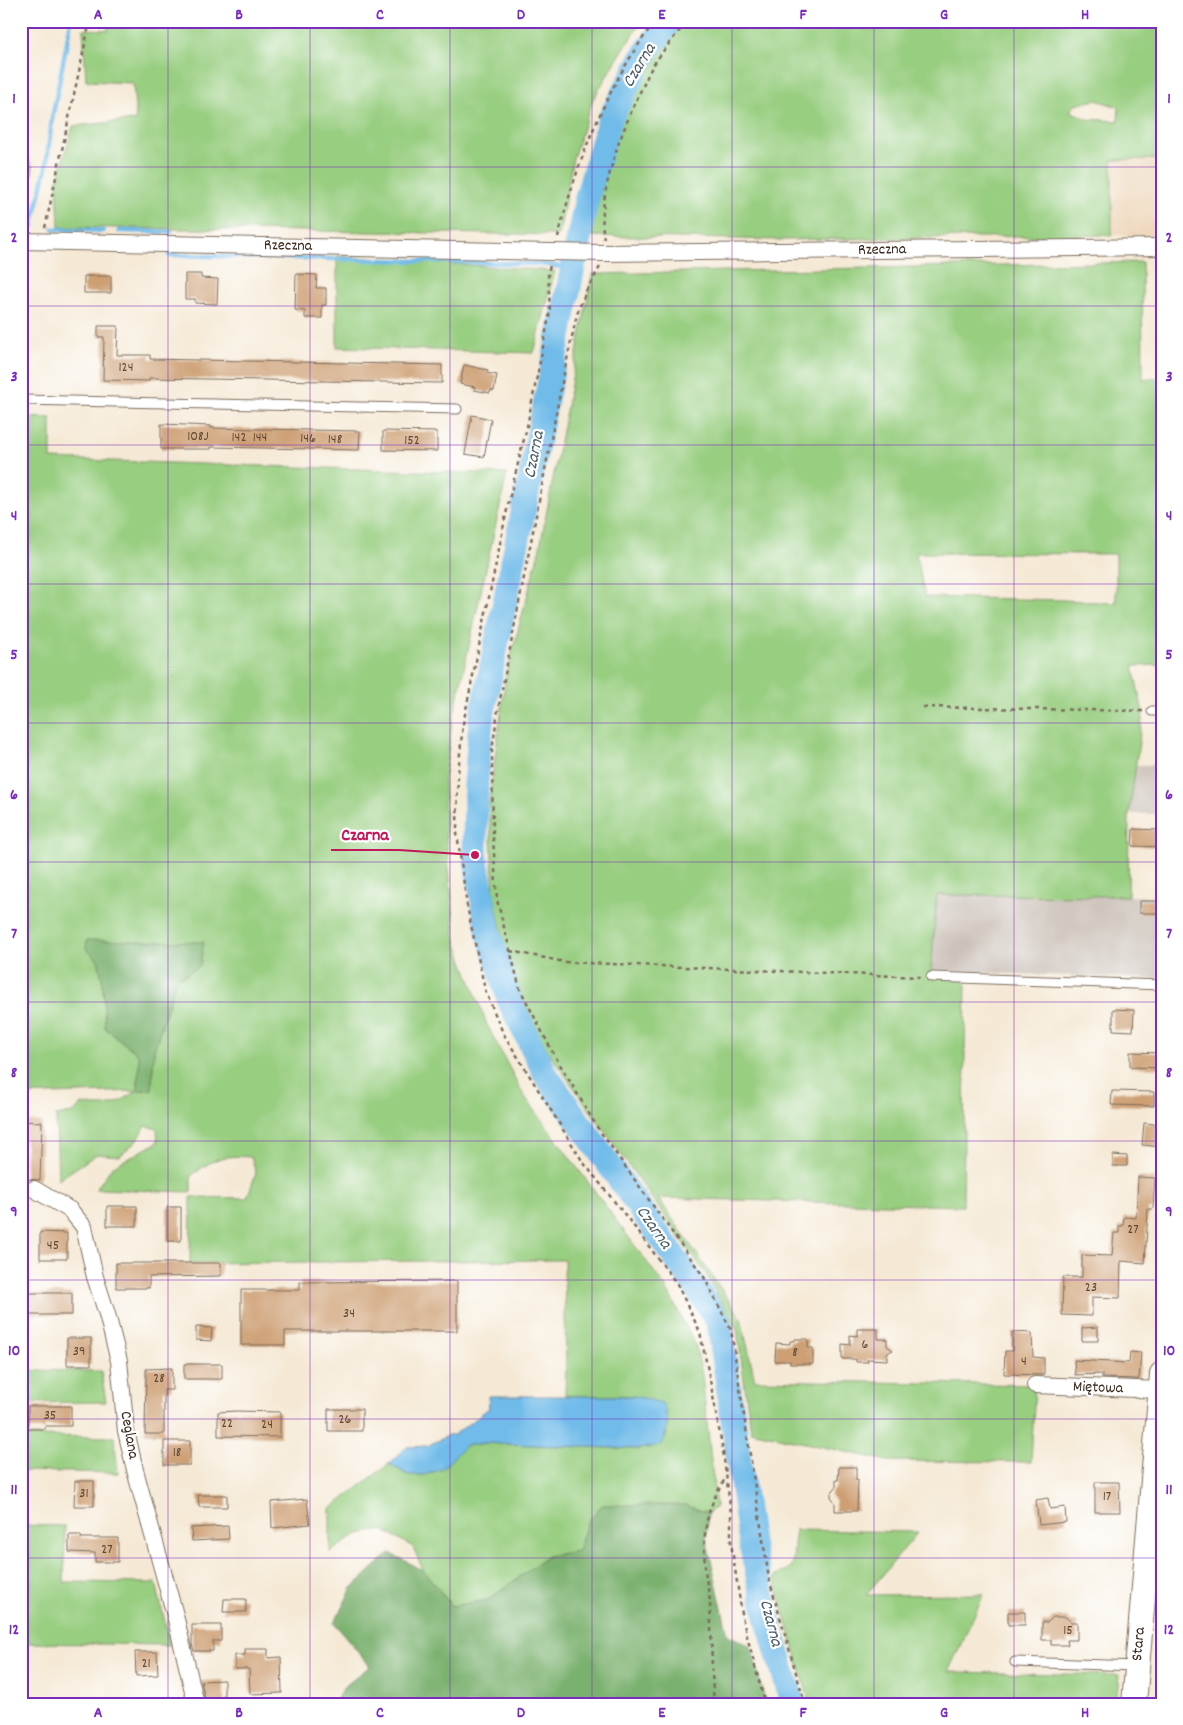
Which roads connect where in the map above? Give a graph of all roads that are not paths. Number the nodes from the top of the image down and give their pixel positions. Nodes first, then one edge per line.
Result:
1 (21, 241) edge
2 (1162, 247) edge
3 (21, 400) edge
4 (457, 409) dead end
5 (1152, 711) road end
6 (1162, 711) edge
7 (931, 977) road end
8 (1162, 986) edge
9 (34, 1190) dead end
10 (1161, 1382) edge
11 (1035, 1385) dead end
12 (1015, 1662) dead end
13 (1137, 1666) junction
14 (196, 1704) edge
15 (1134, 1704) edge

1 - 2 street, Rzeczna
3 - 4 lane
5 - 6 lane
7 - 8 lane
9 - 14 street, Ceglana
10 - 11 street, Miętowa
10 - 13 street, Stara
12 - 13 lane
13 - 15 street, Stara

